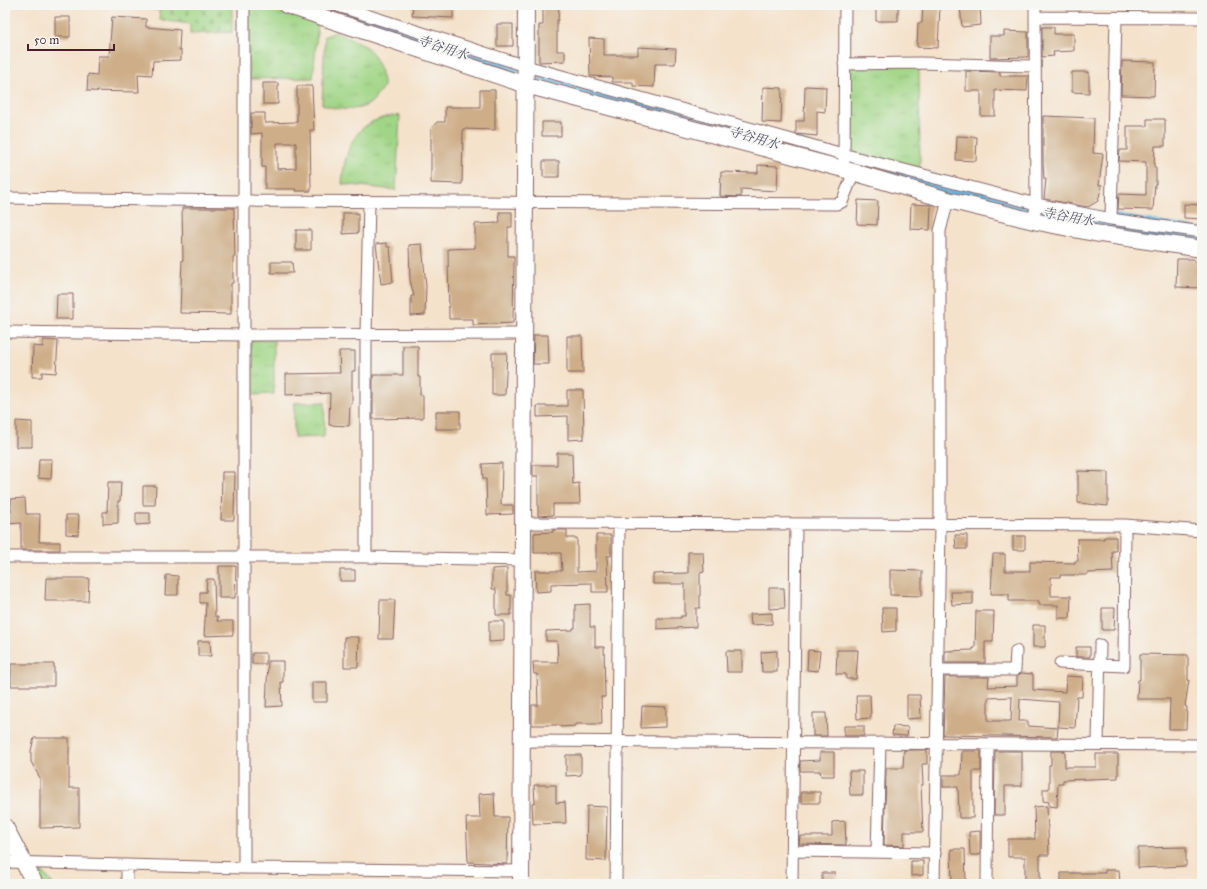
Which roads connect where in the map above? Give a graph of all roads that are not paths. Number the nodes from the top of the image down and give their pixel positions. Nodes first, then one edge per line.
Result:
1 (244, 5) edge
2 (286, 5) edge
3 (335, 5) edge
4 (526, 5) edge
5 (845, 5) edge
6 (1035, 5) edge
7 (1035, 17) junction
8 (1116, 18) junction
9 (1202, 18) edge
10 (844, 64) junction
11 (1034, 66) junction
12 (526, 75) junction
13 (846, 164) junction
14 (5, 198) edge
15 (948, 200) junction
16 (244, 201) junction
17 (369, 202) junction
18 (525, 202) junction
19 (1035, 212) junction
20 (1110, 219) junction
21 (1202, 232) edge
22 (1202, 249) edge
23 (5, 332) edge
24 (366, 334) junction
25 (523, 334) junction
26 (244, 335) junction
27 (523, 524) junction
28 (619, 524) junction
29 (796, 524) junction
30 (940, 525) junction
31 (1126, 525) junction
32 (1202, 531) edge
33 (5, 557) edge
34 (366, 557) junction
35 (244, 558) junction
36 (522, 560) junction
37 (1100, 645) dead end
38 (1016, 651) dead end
39 (1060, 663) dead end
40 (1100, 665) junction
41 (938, 670) junction
42 (522, 741) junction
43 (618, 742) junction
44 (794, 743) junction
45 (880, 743) junction
46 (936, 743) junction
47 (988, 744) junction
48 (1098, 744) junction
49 (1202, 745) edge
50 (5, 827) edge
51 (792, 850) junction
52 (877, 852) junction
53 (935, 853) junction
54 (5, 862) edge
55 (23, 862) junction
56 (127, 865) junction
57 (244, 868) junction
58 (521, 878) edge
59 (35, 884) edge
60 (127, 884) edge
61 (616, 884) edge
62 (792, 884) edge
63 (934, 884) edge
64 (987, 884) edge

1 - 16 street
2 - 12 street
3 - 12 street
4 - 12 street
5 - 10 street
6 - 7 street
7 - 8 street
7 - 11 street
8 - 9 street
8 - 20 street
10 - 11 street
10 - 13 street
11 - 19 street
12 - 13 street
12 - 18 street
13 - 15 street
13 - 18 street
13 - 19 street
14 - 16 street
15 - 19 street
15 - 30 street
16 - 17 street
16 - 26 street
17 - 18 street
17 - 24 street
18 - 25 street
19 - 20 street
19 - 22 street
20 - 21 street
23 - 26 street
24 - 25 street
24 - 26 street
24 - 34 street
25 - 27 street
26 - 35 street
27 - 28 street
27 - 36 street
28 - 29 street
28 - 43 street
29 - 30 street
29 - 44 street
30 - 31 street
30 - 41 street
31 - 32 street
31 - 40 street
33 - 35 street
34 - 35 street
34 - 36 street
35 - 57 street
36 - 42 street
37 - 40 street
38 - 41 street
39 - 40 street
40 - 48 street
41 - 46 street
42 - 43 street
42 - 58 street
43 - 44 street
43 - 61 street
44 - 45 street
44 - 51 street
45 - 46 street
45 - 52 street
46 - 47 street
46 - 53 street
47 - 48 street
47 - 64 street
48 - 49 street
50 - 55 street
51 - 52 street
51 - 62 street
52 - 53 street
53 - 63 street
54 - 55 street
55 - 56 street
55 - 59 street
56 - 57 street
56 - 60 street
57 - 58 street

